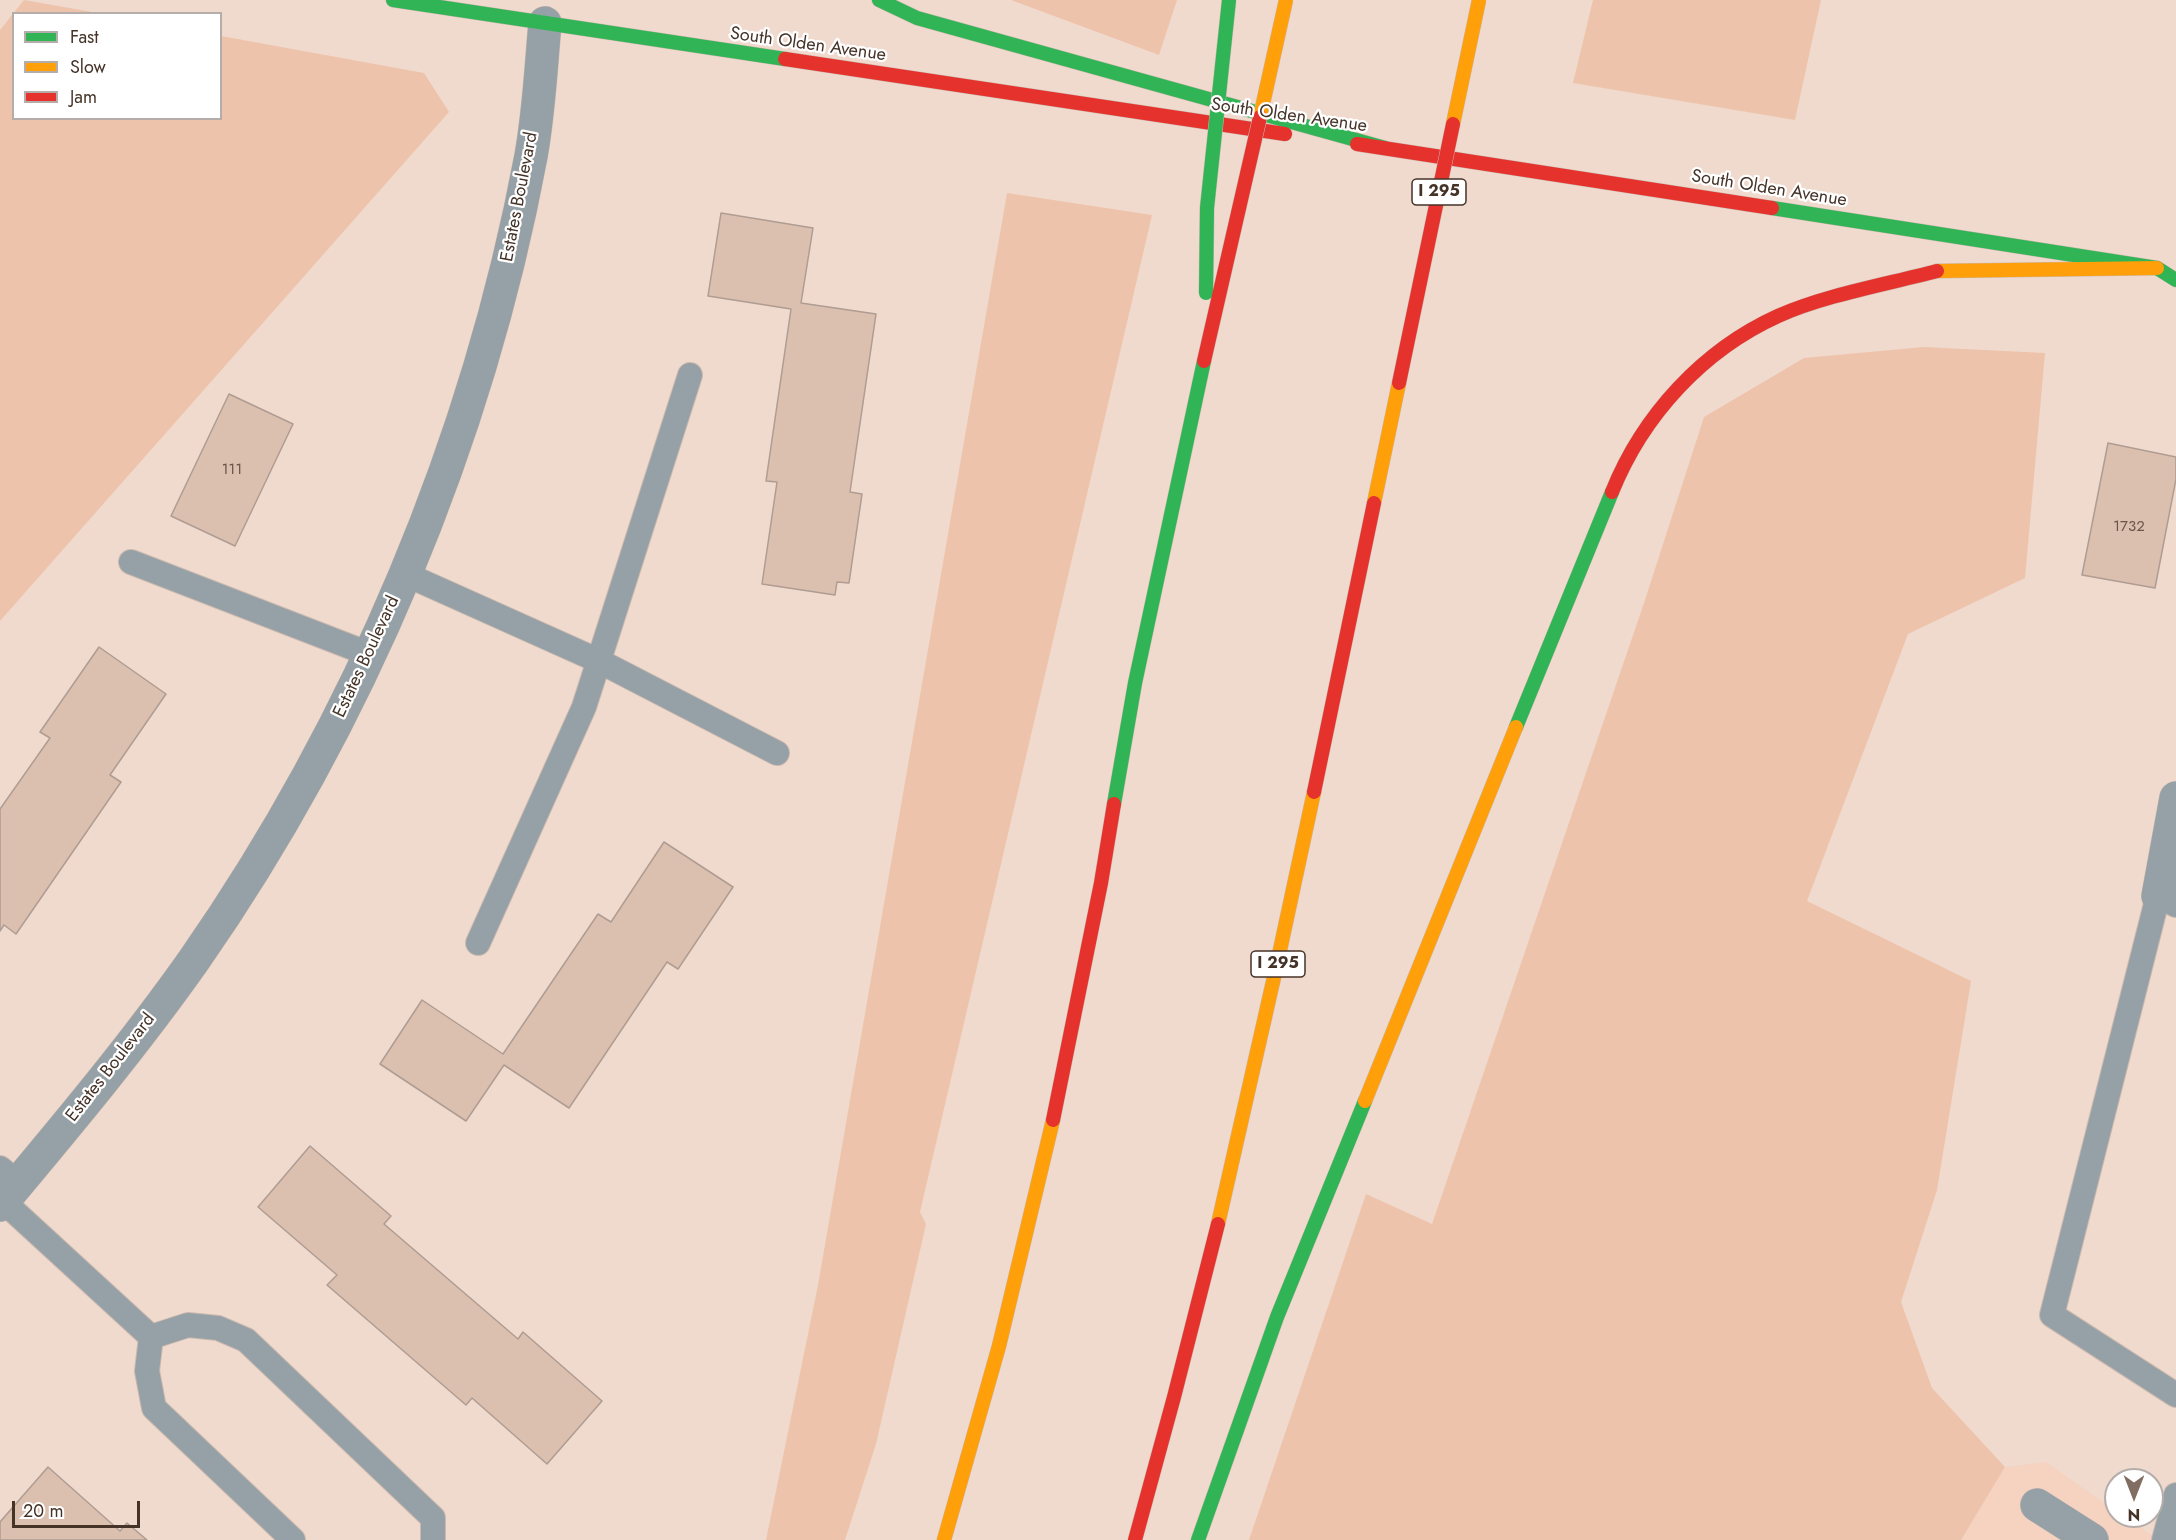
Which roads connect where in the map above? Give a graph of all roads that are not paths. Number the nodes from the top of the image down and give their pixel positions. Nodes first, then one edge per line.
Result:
1 (393, 0) edge
2 (879, 0) edge
3 (1229, 0) edge
4 (1286, 0) edge
5 (1479, 0) edge
6 (545, 23) junction
7 (1385, 148) junction
8 (2170, 273) edge
9 (1204, 361) junction
10 (690, 375) dead end
11 (131, 562) dead end
12 (405, 574) junction
13 (369, 654) junction
14 (599, 661) junction
15 (777, 753) dead end
16 (2176, 798) edge
17 (2167, 900) edge
18 (478, 943) dead end
19 (5, 1189) edge
20 (151, 1336) junction
21 (2176, 1395) edge
22 (2176, 1495) edge
23 (2037, 1505) dead end
24 (293, 1540) edge
25 (433, 1540) edge
26 (944, 1540) edge
27 (1135, 1540) edge
28 (1198, 1540) edge
29 (2092, 1540) edge
30 (2164, 1540) edge

1 - 6 main road, South Olden Avenue
2 - 7 main road
3 - 9 main road, bridge
4 - 9 main road, bridge
5 - 27 main road, I 295, bridge
6 - 7 main road, South Olden Avenue
6 - 12 street, Estates Boulevard
7 - 8 main road, South Olden Avenue
8 - 28 main road
9 - 26 main road
10 - 14 lane
11 - 13 lane
12 - 13 street, Estates Boulevard
12 - 14 lane
13 - 19 street, Estates Boulevard
14 - 15 lane
14 - 18 lane
16 - 17 street
17 - 21 lane
19 - 20 lane
20 - 24 lane
20 - 25 lane
22 - 30 lane
23 - 29 street

